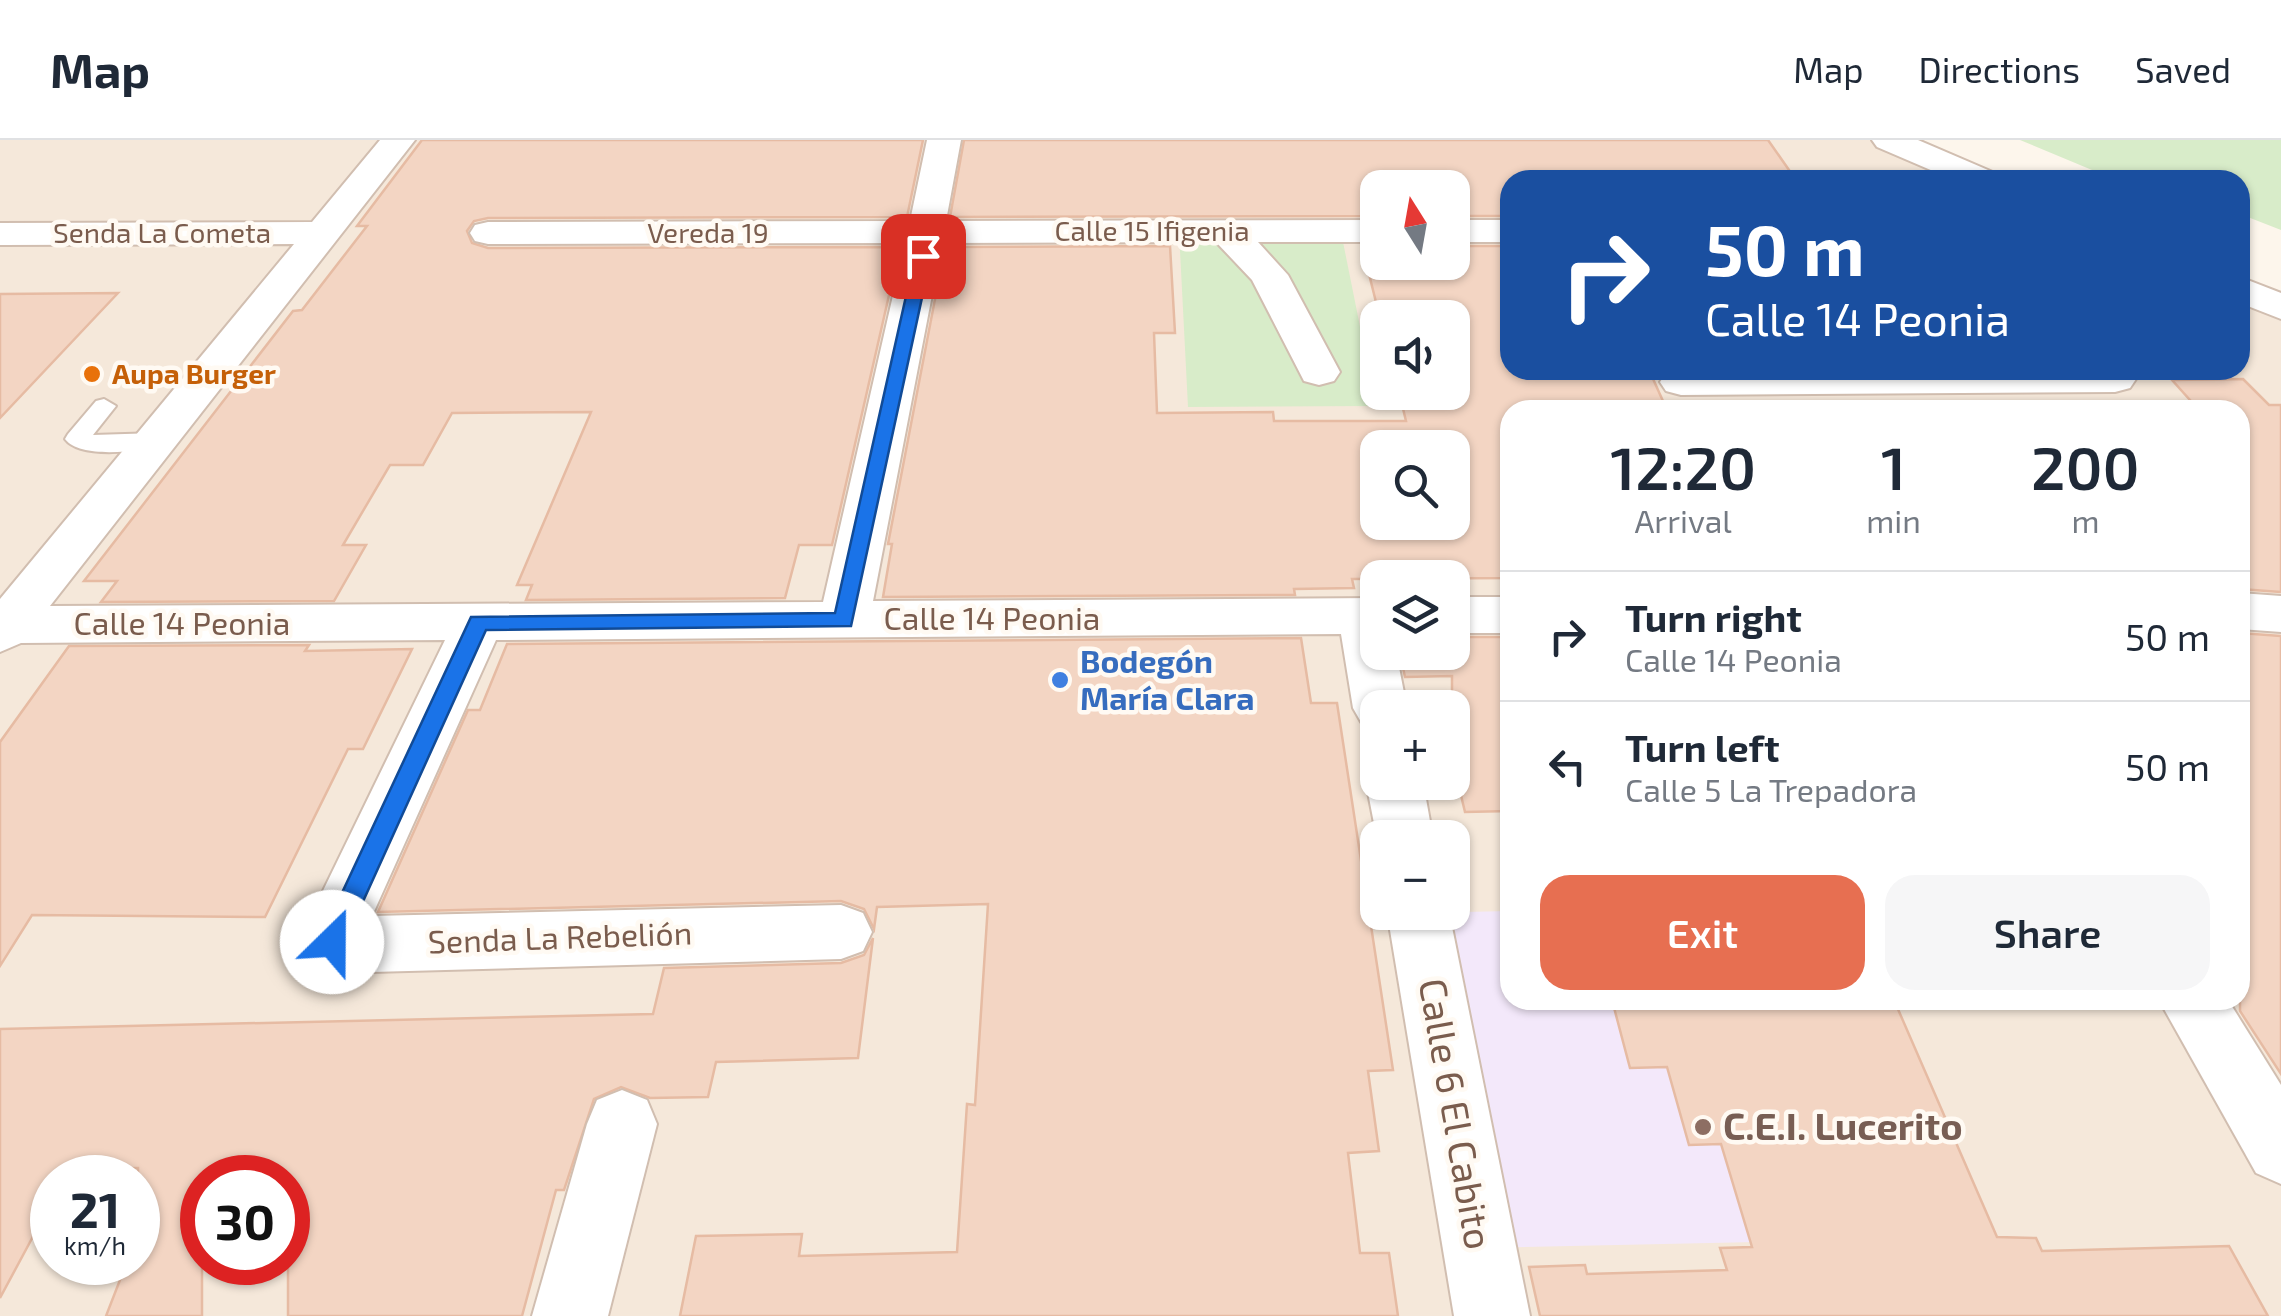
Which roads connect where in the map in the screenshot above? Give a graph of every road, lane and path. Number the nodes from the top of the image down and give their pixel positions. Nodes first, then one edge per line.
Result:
1 (398, 140) edge
2 (944, 140) edge
3 (1889, 140) edge
4 (1960, 170) edge
5 (1226, 230) junction
6 (1360, 231) edge
7 (1470, 231) edge
8 (1500, 232) edge
9 (324, 233) junction
10 (488, 233) dead end
11 (927, 233) junction
12 (0, 234) edge
13 (2250, 293) edge
14 (2281, 307) edge
15 (1319, 372) dead end
16 (2060, 380) edge
17 (1683, 387) edge
18 (104, 406) dead end
19 (157, 440) junction
20 (2250, 612) edge
21 (1500, 614) edge
22 (2281, 614) edge
23 (1470, 615) edge
24 (1360, 616) edge
25 (844, 620) junction
26 (479, 622) junction
27 (4, 630) edge
28 (1421, 930) edge
29 (842, 932) dead end
30 (2198, 1010) edge
31 (622, 1124) dead end
32 (2281, 1149) edge
33 (570, 1316) edge
34 (1492, 1316) edge

1 - 9 street
2 - 11 street
3 - 4 street
5 - 6 street, Calle 15 Ifigenia
5 - 11 street, Calle 15 Ifigenia
5 - 15 street
7 - 8 street
9 - 12 street, Senda La Cometa
9 - 19 street
10 - 11 street, Vereda 19
11 - 25 street
13 - 14 street
16 - 17 street
18 - 19 lane
19 - 27 street
20 - 22 street
21 - 23 street
24 - 25 street, Calle 14 Peonia
25 - 26 street, Calle 14 Peonia
26 - 27 street, Calle 14 Peonia
26 - 29 street, Senda La Rebelión
28 - 34 street, Calle 6 El Cabito
30 - 32 street
31 - 33 street

